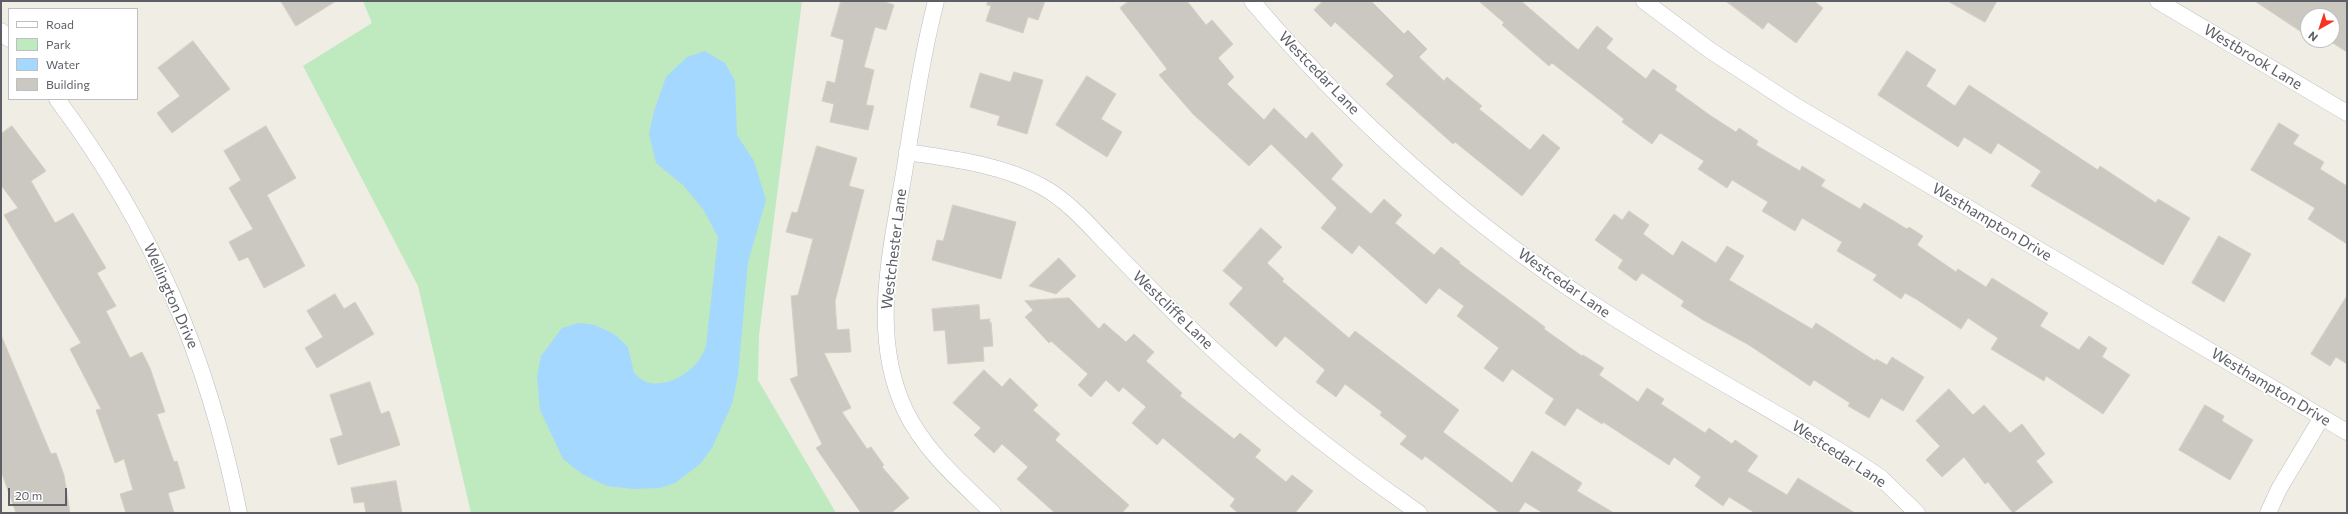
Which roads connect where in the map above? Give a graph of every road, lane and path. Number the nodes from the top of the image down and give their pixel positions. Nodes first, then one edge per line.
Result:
1 (936, 1) edge
2 (1252, 1) edge
3 (1644, 1) edge
4 (2158, 1) edge
5 (58, 100) edge
6 (2347, 113) edge
7 (907, 152) junction
8 (2322, 417) junction
9 (2347, 432) edge
10 (239, 513) edge
11 (993, 513) edge
12 (1419, 513) edge
13 (1917, 513) edge
14 (2268, 513) edge

1 - 7 street, Westchester Lane
2 - 13 street, Westcedar Lane
3 - 8 street, Westhampton Drive
4 - 6 street, Westbrook Lane
5 - 10 street, Wellington Drive
7 - 11 street, Westchester Lane
7 - 12 street, Westcliffe Lane
8 - 9 street, Westhampton Drive
8 - 14 street

